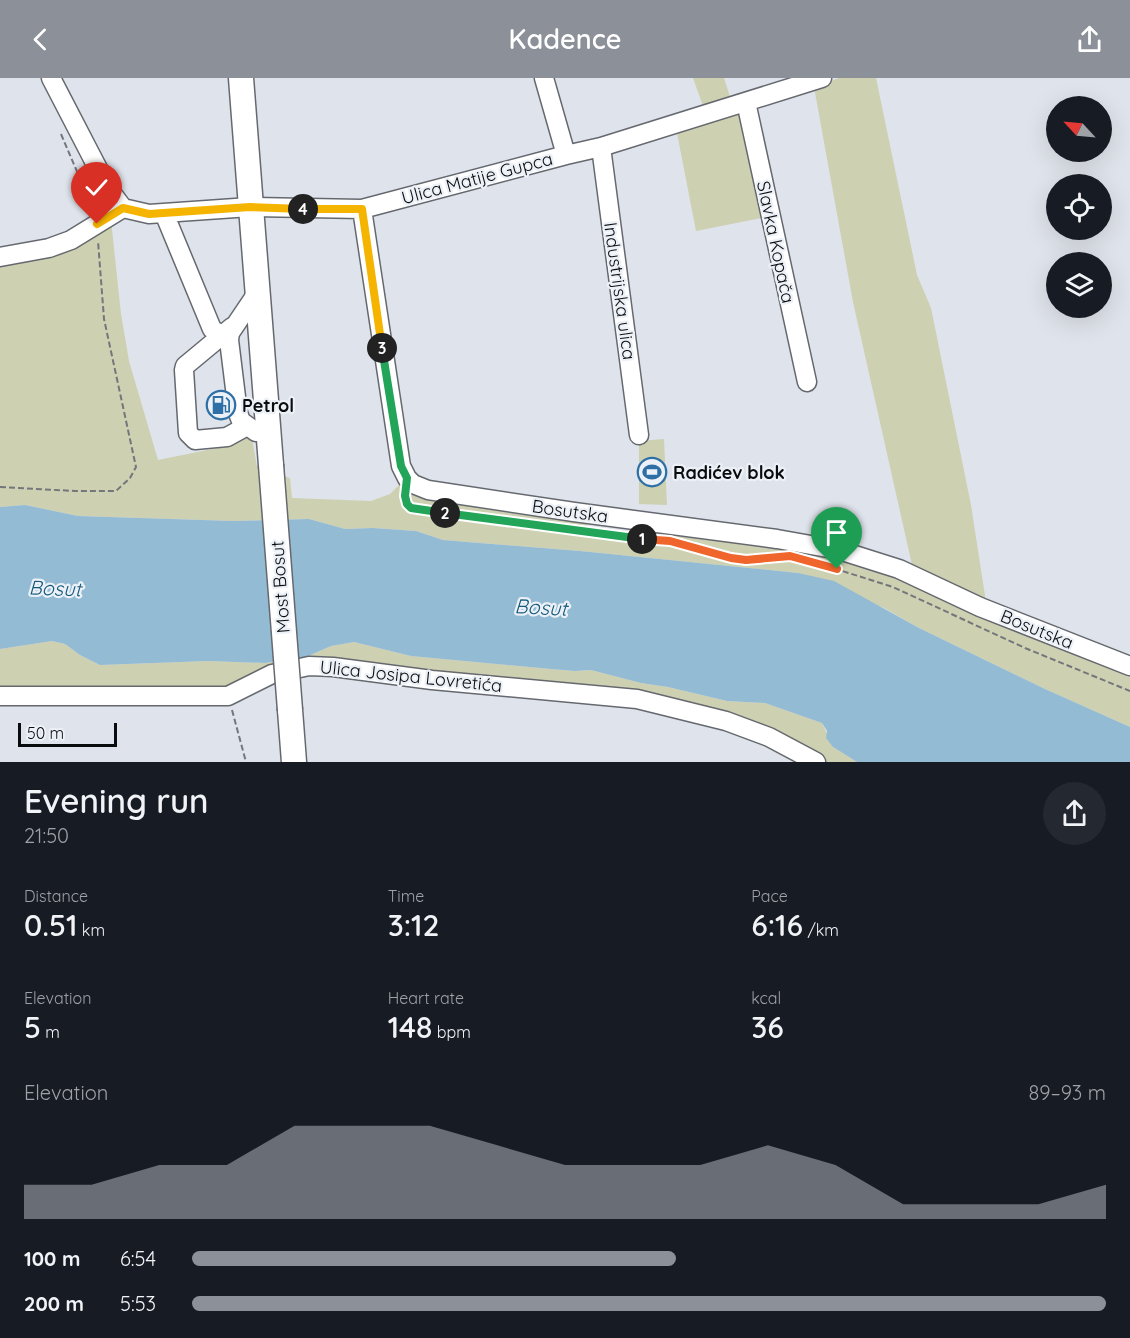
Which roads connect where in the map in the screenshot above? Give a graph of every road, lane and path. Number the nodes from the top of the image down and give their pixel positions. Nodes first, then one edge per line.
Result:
1 (51, 78) edge
2 (241, 78) edge
3 (544, 78) edge
4 (822, 78) edge
5 (746, 102) junction
6 (58, 127) dead end
7 (600, 147) junction
8 (566, 155) junction
9 (250, 207) junction
10 (123, 208) junction
11 (362, 209) junction
12 (164, 213) junction
13 (97, 224) junction
14 (0, 257) edge
15 (257, 293) junction
16 (227, 334) junction
17 (807, 382) dead end
18 (247, 426) junction
19 (639, 435) dead end
20 (269, 441) junction
21 (407, 478) junction
22 (0, 487) edge
23 (782, 556) dead end
24 (809, 561) dead end
25 (1130, 666) edge
26 (1130, 691) edge
27 (0, 696) edge
28 (228, 696) junction
29 (246, 762) edge
30 (294, 762) edge
31 (816, 762) edge

1 - 10 street
2 - 9 main road, Most Bosut
3 - 8 street
4 - 5 street, Ulica Matije Gupca
5 - 7 street, Ulica Matije Gupca
5 - 17 street, Slavka Kopača
6 - 13 path
7 - 8 street, Ulica Matije Gupca
7 - 19 street, Industrijska ulica
8 - 11 street, Ulica Matije Gupca
9 - 11 street, Ulica Matije Gupca
9 - 12 street, Ulica Matije Gupca
9 - 15 main road, Most Bosut
10 - 12 street, Ulica Matije Gupca
10 - 13 street
11 - 21 street
12 - 16 street
13 - 14 street
13 - 22 path
15 - 16 street
15 - 20 main road, Most Bosut
16 - 18 street
16 - 18 street
18 - 20 street
20 - 30 main road, Most Bosut, bridge
21 - 23 path
21 - 25 street, Bosutska
24 - 26 path
27 - 28 street, Ulica Josipa Lovretića
28 - 29 path
28 - 31 street, Ulica Josipa Lovretića

